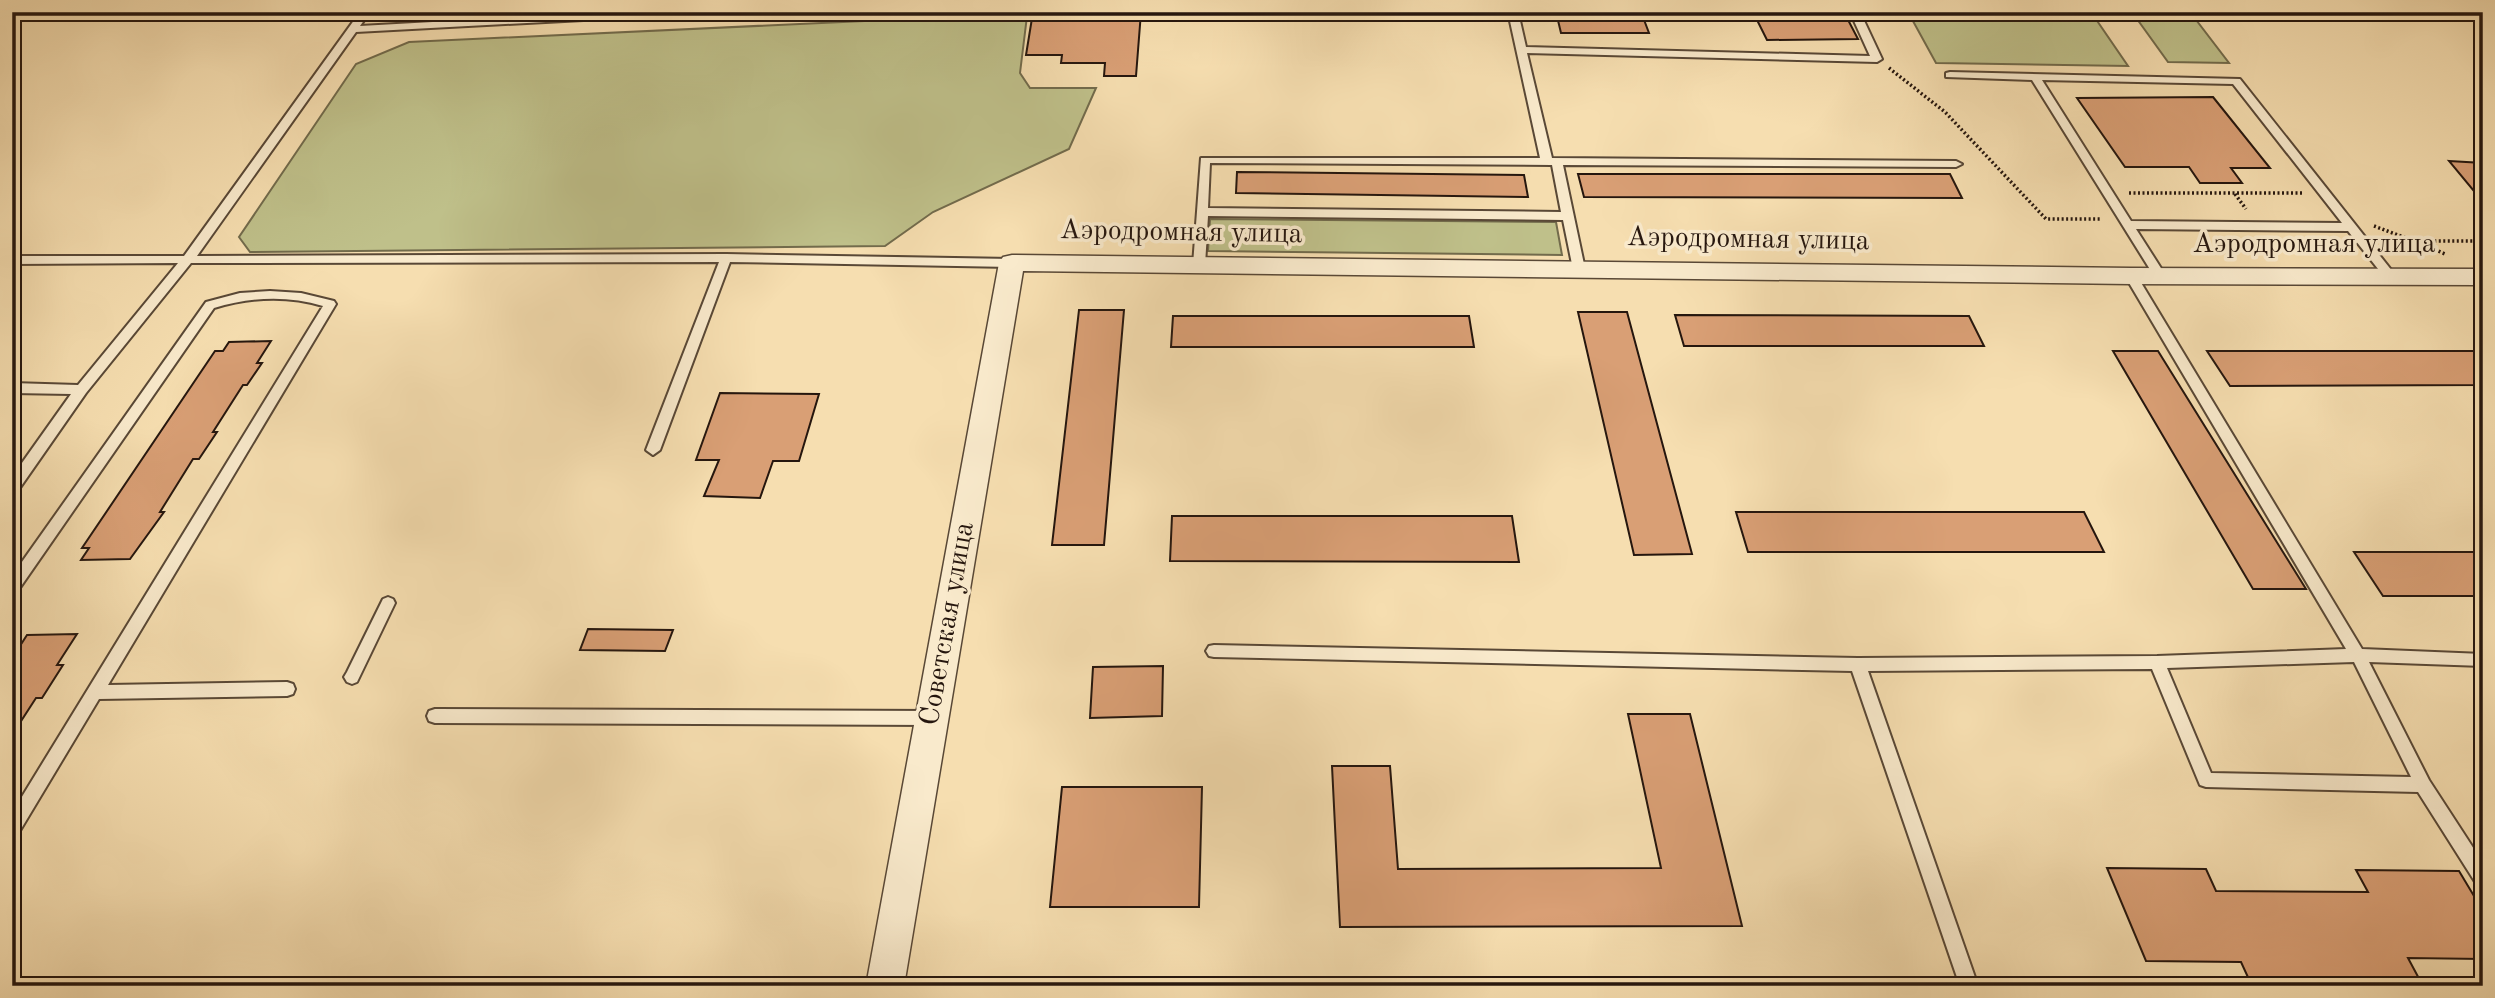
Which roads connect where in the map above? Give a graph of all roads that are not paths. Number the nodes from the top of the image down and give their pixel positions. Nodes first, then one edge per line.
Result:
1 (365, 12) edge
2 (678, 12) edge
3 (1513, 12) edge
4 (1856, 12) edge
5 (353, 29) junction
6 (1522, 50) junction
7 (1950, 75) dead end
8 (2035, 77) junction
9 (1552, 163) junction
10 (1956, 164) dead end
11 (1202, 212) junction
12 (1568, 216) junction
13 (2125, 221) junction
14 (2350, 226) junction
15 (189, 258) junction
16 (726, 258) junction
17 (12, 260) edge
18 (1012, 263) junction
19 (1199, 265) junction
20 (1579, 269) junction
21 (2131, 276) junction
22 (2160, 276) junction
23 (2390, 276) junction
24 (2483, 277) edge
25 (12, 388) edge
26 (82, 390) junction
27 (653, 450) dead end
28 (12, 488) edge
29 (12, 589) edge
30 (388, 603) dead end
31 (1214, 651) dead end
32 (2358, 655) junction
33 (2483, 660) edge
34 (2157, 662) junction
35 (1858, 666) junction
36 (352, 677) dead end
37 (287, 689) dead end
38 (96, 692) junction
39 (435, 716) dead end
40 (932, 718) junction
41 (2423, 785) junction
42 (12, 829) edge
43 (2483, 879) edge
44 (885, 986) edge
45 (1969, 986) edge

1 - 5 lane
2 - 5 lane
3 - 6 lane
4 - 6 lane
5 - 15 lane
6 - 9 lane
7 - 8 lane
8 - 13 lane
8 - 14 lane
9 - 10 lane
9 - 11 lane
9 - 12 lane
11 - 12 lane
11 - 19 lane
12 - 20 lane
13 - 14 lane
13 - 22 lane
14 - 23 lane
15 - 16 lane
15 - 17 lane
15 - 26 lane
16 - 18 lane
16 - 27 lane
18 - 19 street, Аэродромная улица
18 - 40 street, Советская улица
19 - 20 street, Аэродромная улица
20 - 21 street, Аэродромная улица
21 - 22 street, Аэродромная улица
21 - 32 lane
22 - 23 street, Аэродромная улица
23 - 24 street, Аэродромная улица
25 - 26 lane
26 - 28 lane
29 - 38 lane
30 - 36 lane
31 - 35 lane
32 - 33 lane
32 - 34 lane
32 - 41 lane
34 - 35 lane
34 - 41 lane
35 - 45 lane
37 - 38 lane
38 - 42 lane
39 - 40 lane
40 - 44 street, Советская улица
41 - 43 lane

